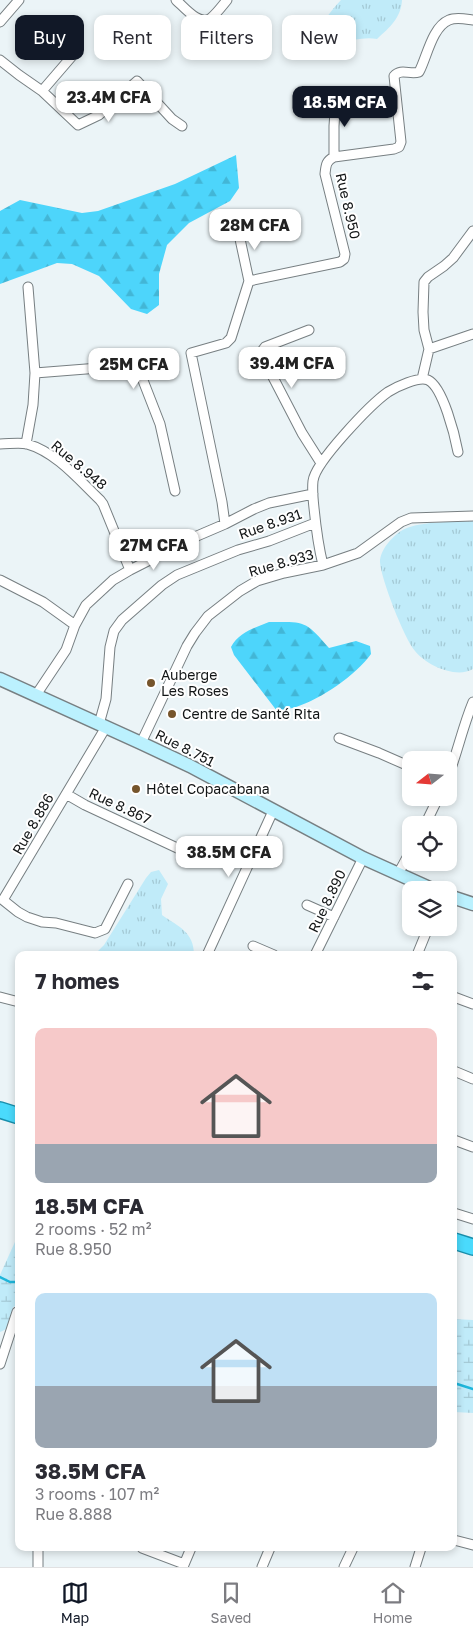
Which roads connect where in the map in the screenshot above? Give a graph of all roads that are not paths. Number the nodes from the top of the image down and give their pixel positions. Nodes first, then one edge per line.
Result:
1 (19, 0) edge
2 (176, 0) edge
3 (227, 0) edge
4 (473, 20) edge
5 (0, 22) edge
6 (0, 60) edge
7 (69, 60) edge
8 (42, 91) junction
9 (336, 98) dead end
10 (182, 126) dead end
11 (334, 157) junction
12 (237, 225) dead end
13 (473, 231) edge
14 (249, 281) junction
15 (28, 287) dead end
16 (309, 330) dead end
17 (473, 334) edge
18 (429, 349) junction
19 (34, 373) junction
20 (422, 378) junction
21 (0, 444) edge
22 (26, 444) junction
23 (458, 452) dead end
24 (321, 463) junction
25 (175, 491) dead end
26 (312, 494) junction
27 (473, 516) edge
28 (315, 523) junction
29 (225, 524) junction
30 (323, 564) junction
31 (130, 570) junction
32 (0, 580) edge
33 (75, 625) junction
34 (1, 681) edge
35 (36, 695) junction
36 (473, 702) edge
37 (102, 725) junction
38 (339, 738) dead end
39 (141, 742) junction
40 (457, 751) edge
41 (402, 763) edge
42 (66, 794) junction
43 (273, 811) junction
44 (190, 854) dead end
45 (363, 858) junction
46 (402, 867) edge
47 (398, 874) junction
48 (414, 881) edge
49 (128, 884) dead end
50 (2, 899) edge
51 (457, 899) edge
52 (473, 904) edge
53 (307, 905) dead end
54 (334, 917) junction
55 (425, 936) edge
56 (253, 946) dead end
57 (209, 951) edge
58 (265, 951) edge
59 (317, 951) edge
60 (419, 951) edge
61 (0, 997) edge
62 (457, 998) edge
63 (15, 1001) edge
64 (473, 1004) edge
65 (457, 1072) edge
66 (473, 1079) edge
67 (0, 1110) edge
68 (15, 1115) edge
69 (457, 1141) edge
70 (473, 1147) edge
71 (457, 1214) edge
72 (473, 1219) edge
73 (457, 1242) edge
74 (473, 1247) edge
75 (15, 1318) edge
76 (0, 1364) edge
77 (457, 1541) edge
78 (473, 1545) edge
79 (38, 1551) edge
80 (149, 1551) edge
81 (190, 1551) edge
82 (269, 1551) edge
83 (352, 1551) edge
84 (420, 1551) edge
85 (183, 1566) edge
86 (38, 1567) edge
87 (262, 1567) edge
88 (344, 1567) edge
89 (415, 1567) edge

1 - 5 street
2 - 3 street
4 - 11 street, Rue 8.950
6 - 8 street
7 - 8 street
8 - 10 street
9 - 11 street
11 - 14 street, Rue 8.950
12 - 14 street
13 - 18 street
14 - 29 street
15 - 19 street
16 - 24 street
17 - 18 street
18 - 20 street
19 - 22 street
19 - 25 street
20 - 23 street
20 - 24 street
21 - 22 street
22 - 31 street, Rue 8.948
24 - 26 street
26 - 28 street
26 - 29 street
27 - 30 street, Rue 8.933
28 - 30 street
28 - 37 street, Rue 8.931
29 - 31 street
30 - 39 street, Rue 8.933
31 - 33 street
32 - 33 street
33 - 35 street
34 - 35 main road, Rue 8.751
35 - 37 main road, Rue 8.751
36 - 40 street
37 - 39 main road, Rue 8.751
37 - 42 street, Rue 8.886
38 - 41 street
39 - 43 main road, Rue 8.751
42 - 44 street, Rue 8.867
42 - 50 street, Rue 8.886
43 - 45 main road, Rue 8.751
43 - 57 street
45 - 47 main road, Rue 8.751
45 - 54 street, Rue 8.890
46 - 47 street
47 - 48 main road, Rue 8.751
49 - 50 street, Rue 8.886
51 - 52 main road
53 - 54 street
54 - 59 street, Rue 8.890
55 - 60 street
56 - 58 street
61 - 63 street
62 - 64 street
65 - 66 street
67 - 68 highway
69 - 70 street
71 - 72 street
73 - 74 highway
75 - 76 street
77 - 78 street
79 - 86 street
80 - 85 street
81 - 85 street
82 - 87 street
83 - 88 street
84 - 89 street

